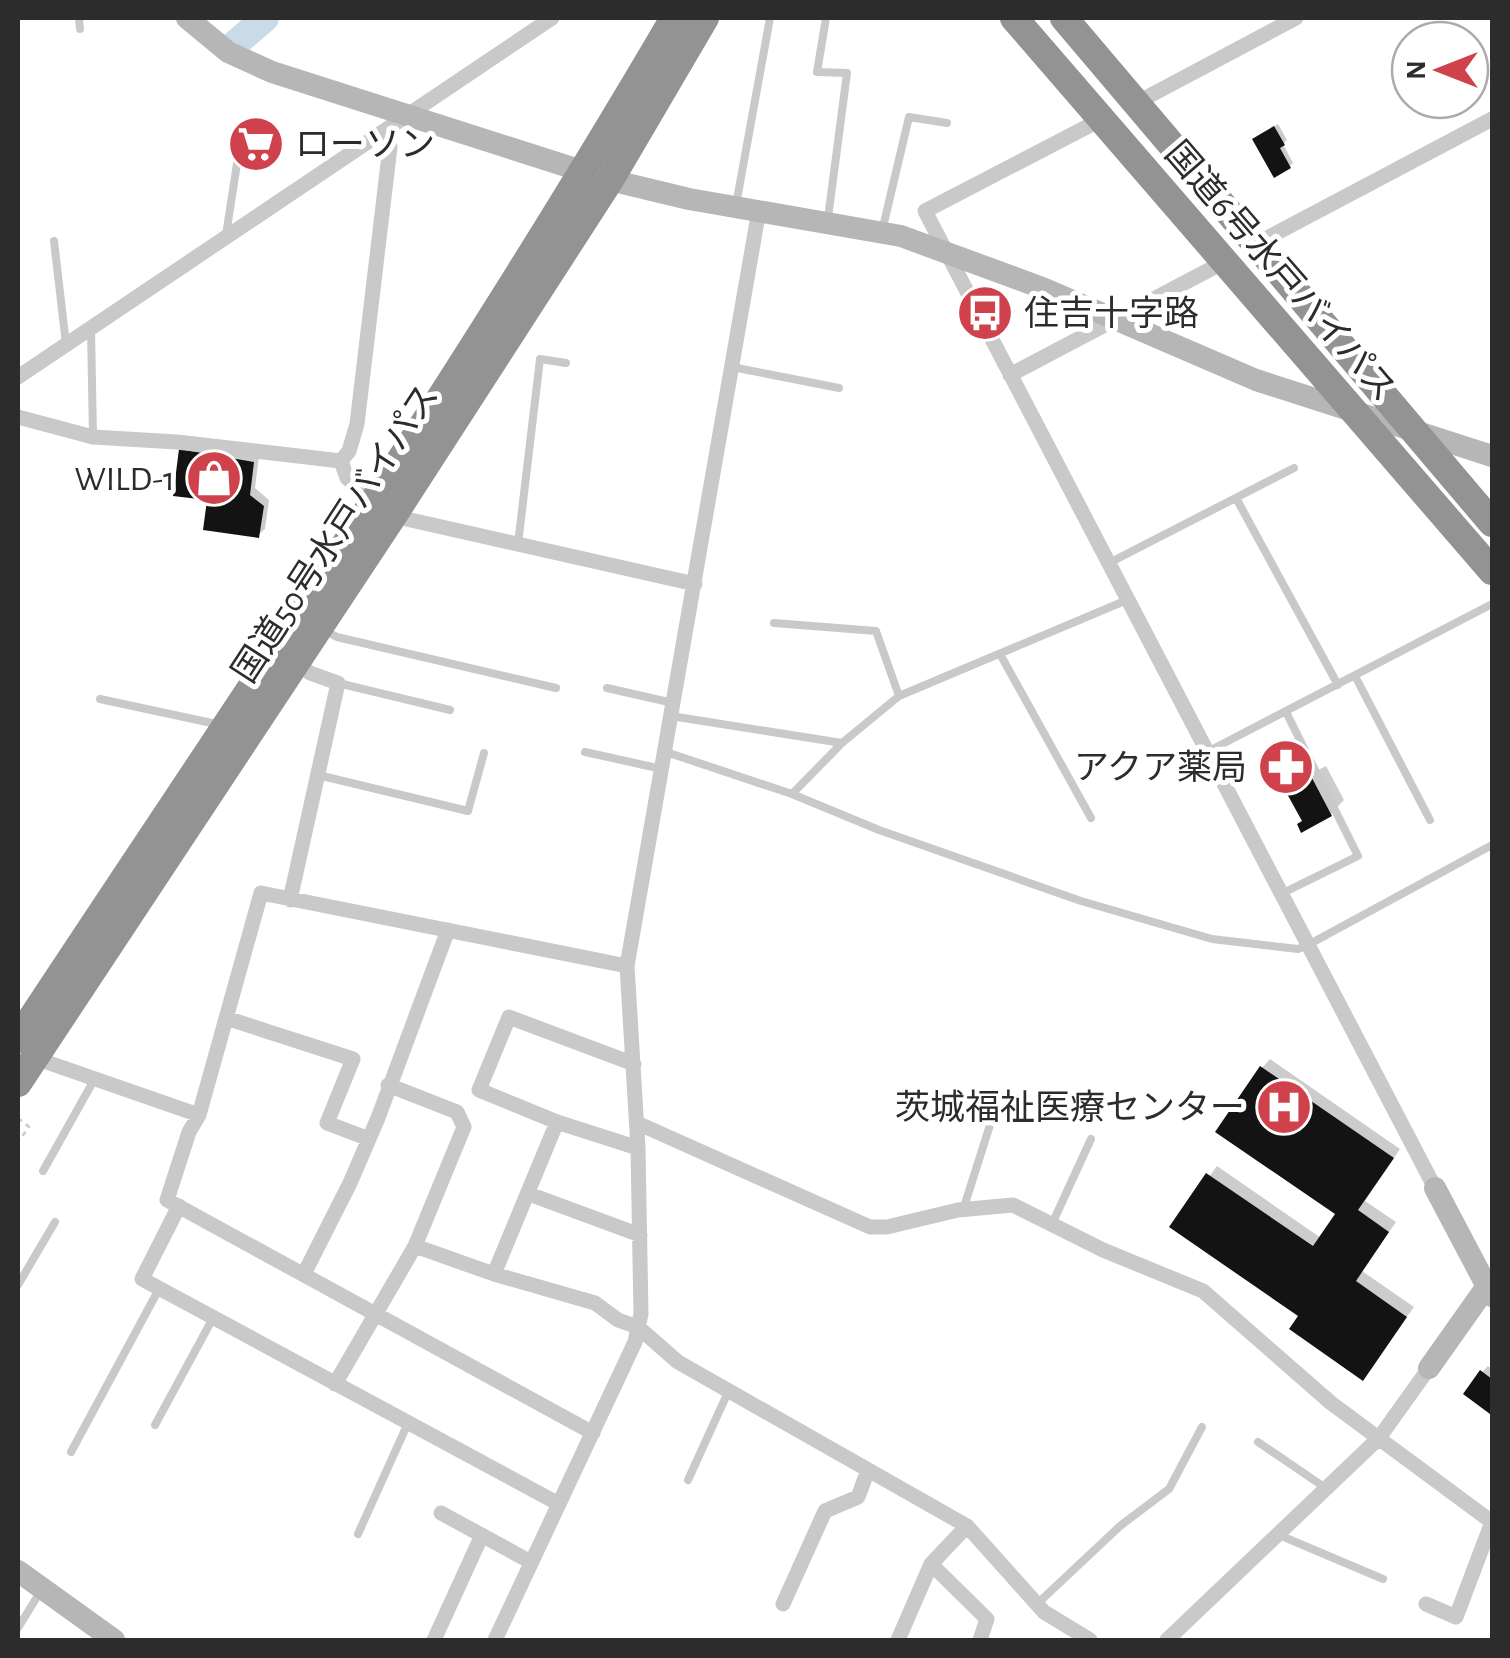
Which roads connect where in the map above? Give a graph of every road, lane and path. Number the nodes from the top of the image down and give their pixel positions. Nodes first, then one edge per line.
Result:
1 (79, 18) edge
2 (188, 18) edge
3 (552, 18) edge
4 (674, 18) edge
5 (705, 18) edge
6 (770, 18) edge
7 (826, 18) edge
8 (1014, 18) edge
9 (1064, 18) edge
10 (1296, 18) edge
11 (80, 30) dead end
12 (1136, 103) junction
13 (410, 114) junction
14 (1102, 119) junction
15 (1492, 120) edge
16 (947, 123) dead end
17 (386, 131) junction
18 (238, 156) dead end
19 (597, 176) junction
20 (748, 208) junction
21 (828, 222) junction
22 (882, 232) junction
23 (225, 239) junction
24 (54, 241) dead end
25 (1256, 244) junction
26 (944, 250) junction
27 (1224, 262) junction
28 (1116, 320) junction
29 (91, 328) junction
30 (66, 344) junction
31 (566, 363) dead end
32 (732, 367) junction
33 (1010, 375) junction
34 (18, 377) edge
35 (839, 388) dead end
36 (1354, 414) junction
37 (18, 417) edge
38 (1421, 434) junction
39 (93, 437) junction
40 (1492, 456) edge
41 (341, 461) junction
42 (1294, 468) dead end
43 (1236, 498) junction
44 (383, 509) junction
45 (1492, 523) edge
46 (518, 544) junction
47 (1109, 562) junction
48 (1492, 571) edge
49 (695, 584) junction
50 (1127, 600) junction
51 (1492, 604) edge
52 (774, 622) dead end
53 (318, 627) junction
54 (1000, 654) junction
55 (295, 661) junction
56 (1356, 676) junction
57 (338, 683) junction
58 (1338, 685) junction
59 (556, 688) dead end
60 (606, 688) dead end
61 (900, 696) junction
62 (100, 699) dead end
63 (450, 710) dead end
64 (672, 710) junction
65 (1286, 712) junction
66 (225, 726) junction
67 (842, 743) junction
68 (585, 752) dead end
69 (666, 752) junction
70 (1207, 752) junction
71 (484, 753) dead end
72 (662, 770) junction
73 (318, 775) junction
74 (792, 794) junction
75 (1091, 818) dead end
76 (1430, 820) dead end
77 (1492, 845) edge
78 (1281, 894) junction
79 (290, 900) junction
80 (448, 930) junction
81 (1306, 946) junction
82 (628, 966) junction
83 (226, 1018) junction
84 (23, 1048) edge
85 (634, 1064) junction
86 (94, 1080) junction
87 (18, 1082) edge
88 (388, 1085) junction
89 (199, 1115) junction
90 (18, 1118) edge
91 (557, 1122) junction
92 (637, 1122) junction
93 (990, 1126) dead end
94 (369, 1139) junction
95 (1091, 1139) dead end
96 (18, 1142) edge
97 (638, 1148) junction
98 (44, 1171) dead end
99 (1435, 1188) joint
100 (529, 1194) junction
101 (179, 1206) junction
102 (963, 1210) junction
103 (54, 1222) dead end
104 (1052, 1224) junction
105 (640, 1235) junction
106 (415, 1246) junction
107 (304, 1274) junction
108 (494, 1274) junction
109 (18, 1285) edge
110 (159, 1289) junction
111 (1490, 1291) edge
112 (374, 1314) junction
113 (213, 1318) junction
114 (638, 1326) junction
115 (1429, 1368) joint
116 (335, 1384) junction
117 (729, 1390) junction
118 (408, 1424) junction
119 (154, 1425) dead end
120 (1202, 1427) dead end
121 (593, 1433) junction
122 (1379, 1438) junction
123 (1258, 1442) dead end
124 (71, 1452) dead end
125 (868, 1470) junction
126 (688, 1480) dead end
127 (1327, 1489) junction
128 (559, 1504) junction
129 (440, 1513) dead end
130 (1492, 1522) edge
131 (968, 1526) junction
132 (358, 1534) dead end
133 (482, 1535) junction
134 (1279, 1536) junction
135 (531, 1562) junction
136 (931, 1564) junction
137 (18, 1571) edge
138 (1383, 1579) dead end
139 (42, 1588) junction
140 (782, 1604) dead end
141 (1037, 1604) junction
142 (1426, 1604) dead end
143 (18, 1628) edge
144 (114, 1640) edge
145 (434, 1640) edge
146 (495, 1640) edge
147 (898, 1640) edge
148 (980, 1640) edge
149 (1090, 1640) edge
150 (1167, 1640) edge

1 - 11 lane
2 - 13 street
3 - 13 street
4 - 19 highway, 国道50号水戸バイパス
5 - 19 highway, 国道50号水戸バイパス
6 - 20 lane
7 - 21 lane
8 - 14 highway, 国道6号水戸バイパス
9 - 12 highway, 国道6号水戸バイパス
10 - 12 street
12 - 25 highway, 国道6号水戸バイパス
13 - 17 street
13 - 19 street
14 - 26 street
14 - 27 highway, 国道6号水戸バイパス
15 - 25 street
16 - 22 lane
17 - 23 street
17 - 41 street
18 - 23 lane
19 - 20 street
19 - 44 highway, 国道50号水戸バイパス
20 - 21 street
20 - 32 street
21 - 22 street
22 - 26 street
23 - 29 street
24 - 30 lane
25 - 38 highway, 国道6号水戸バイパス
26 - 28 street
26 - 33 street
27 - 28 street
27 - 36 highway, 国道6号水戸バイパス
28 - 33 street
28 - 36 street
29 - 30 street
29 - 39 lane
30 - 34 street
31 - 46 lane
32 - 35 lane
32 - 49 street
33 - 47 street
36 - 38 street
36 - 48 highway, 国道6号水戸バイパス
37 - 39 street
38 - 40 street
38 - 45 highway, 国道6号水戸バイパス
39 - 41 street
41 - 44 street
42 - 43 lane
43 - 47 lane
43 - 58 lane
44 - 46 street
44 - 53 highway, 国道50号水戸バイパス
44 - 66 highway, 国道50号水戸バイパス
46 - 49 street
47 - 50 street
49 - 64 street
50 - 54 lane
50 - 70 street
51 - 56 lane
52 - 61 lane
53 - 55 highway, 国道50号水戸バイパス
53 - 59 lane
54 - 61 lane
54 - 75 lane
55 - 57 street
55 - 84 highway, 国道50号水戸バイパス
56 - 58 lane
56 - 76 lane
57 - 63 lane
57 - 73 street
58 - 65 lane
60 - 64 lane
61 - 67 lane
62 - 66 lane
64 - 67 lane
64 - 69 street
65 - 70 lane
65 - 78 lane
66 - 84 highway, 国道50号水戸バイパス
67 - 74 lane
68 - 72 lane
69 - 72 street
69 - 74 lane
70 - 78 street
71 - 73 lane
72 - 82 street
73 - 79 street
74 - 81 lane
77 - 81 lane
78 - 81 street
79 - 80 street
79 - 83 street
80 - 82 street
80 - 88 street
81 - 99 street
82 - 85 street
83 - 89 street
83 - 94 street
84 - 86 street
84 - 87 highway, 国道50号水戸バイパス
85 - 91 street
85 - 92 street
86 - 89 street
86 - 98 lane
88 - 94 street
88 - 106 street
89 - 101 street
90 - 96 path
91 - 97 street
91 - 100 street
92 - 97 street
92 - 102 street
93 - 102 lane
94 - 107 street
95 - 104 lane
97 - 105 street
99 - 111 street
100 - 105 street
100 - 108 street
101 - 107 street
101 - 110 street
102 - 104 street
103 - 109 lane
104 - 122 street
105 - 114 street
106 - 108 street
106 - 112 street
107 - 112 street
108 - 114 street
110 - 113 street
110 - 124 lane
111 - 115 street
112 - 116 street
112 - 121 street
113 - 116 street
113 - 119 lane
114 - 117 street
114 - 121 street
115 - 122 street
116 - 118 street
117 - 125 street
117 - 126 lane
118 - 128 street
118 - 132 lane
120 - 141 lane
121 - 128 street
122 - 127 street
122 - 130 street
123 - 127 lane
125 - 131 street
125 - 140 street
127 - 134 street
128 - 135 street
129 - 133 street
130 - 142 street
131 - 136 street
131 - 141 street
133 - 135 street
133 - 145 street
134 - 138 lane
134 - 150 street
135 - 146 street
136 - 147 street
136 - 148 street
137 - 139 street
139 - 143 lane
139 - 144 street
141 - 149 street

